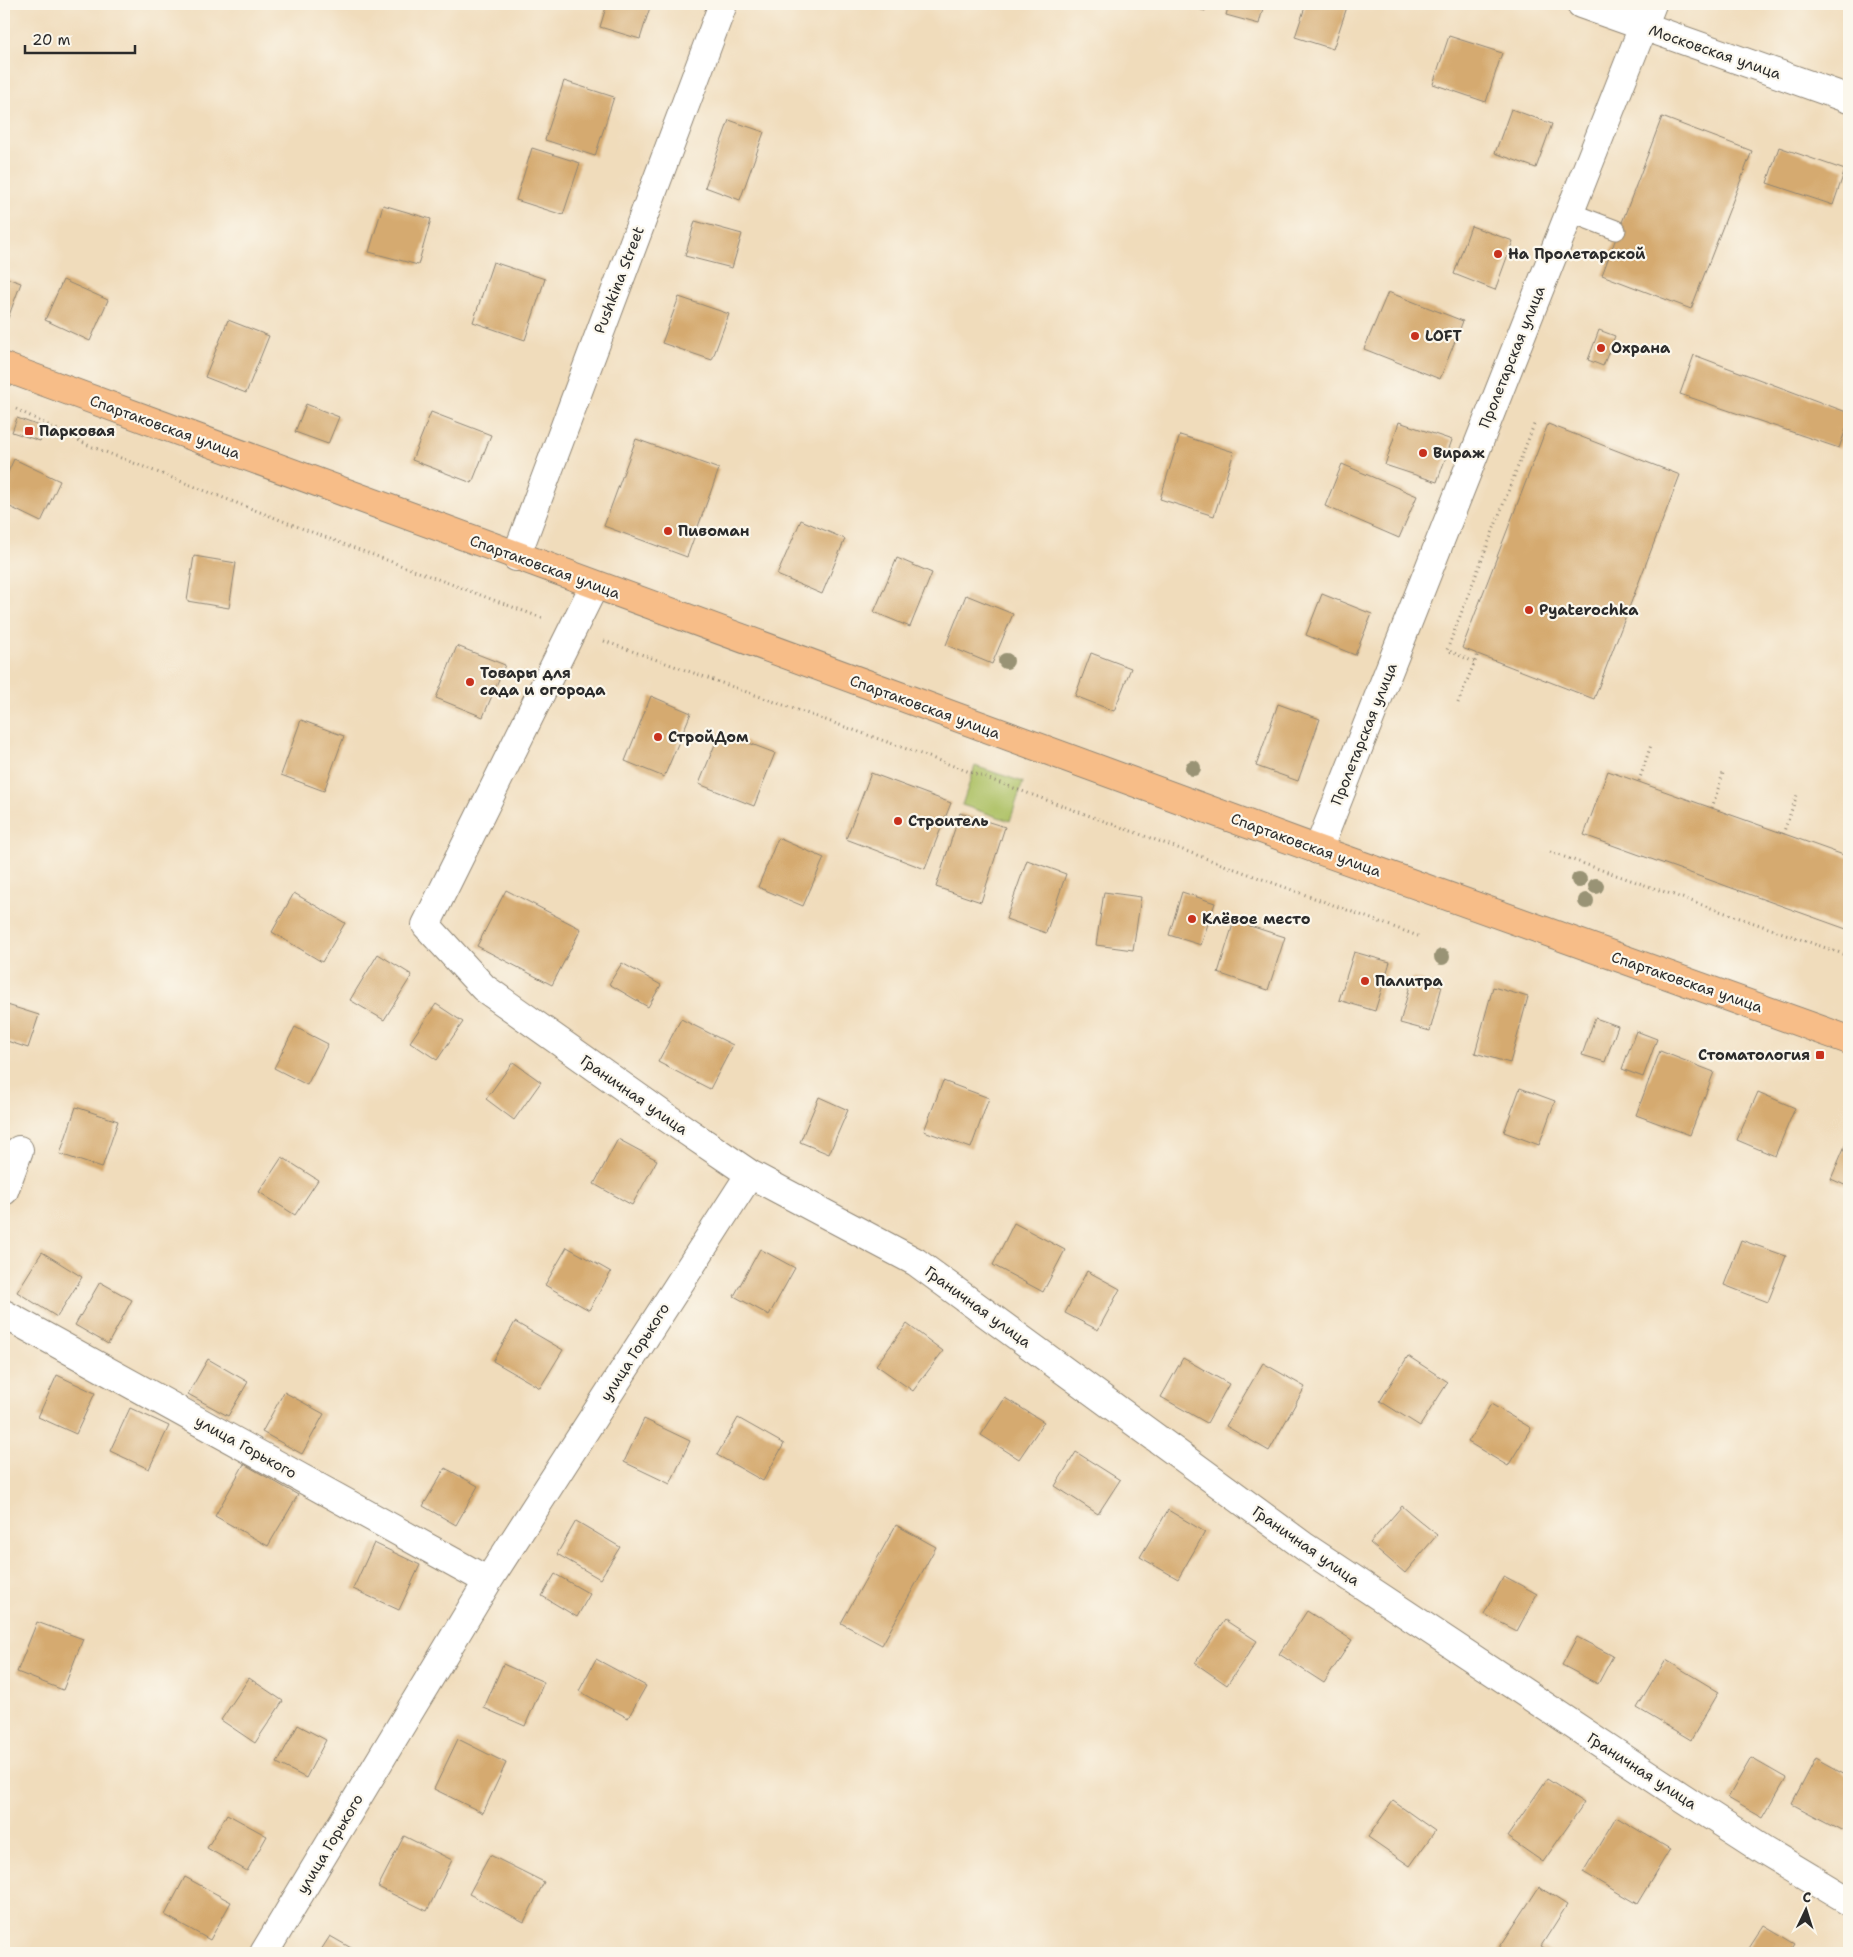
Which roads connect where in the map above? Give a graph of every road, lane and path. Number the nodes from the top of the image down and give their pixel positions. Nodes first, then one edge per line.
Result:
1 (723, 4) edge
2 (1581, 4) edge
3 (1647, 15) edge
4 (1849, 99) edge
5 (1569, 212) junction
6 (1616, 230) dead end
7 (4, 367) edge
8 (11, 407) dead end
9 (1535, 422) dead end
10 (516, 557) junction
11 (594, 586) junction
12 (573, 630) junction
13 (1478, 654) dead end
14 (1474, 662) junction
15 (1458, 703) dead end
16 (1651, 746) dead end
17 (1724, 770) dead end
18 (1639, 781) dead end
19 (1797, 796) dead end
20 (1712, 808) dead end
21 (1783, 834) dead end
22 (1318, 850) junction
23 (1550, 852) dead end
24 (1418, 936) dead end
25 (1849, 956) edge
26 (1849, 1040) edge
27 (19, 1150) dead end
28 (750, 1174) junction
29 (4, 1192) edge
30 (4, 1314) edge
31 (488, 1581) junction
32 (1849, 1901) edge
33 (264, 1953) edge

1 - 10 street, Pushkina Street
2 - 3 street, Московская улица
3 - 4 street, Московская улица
3 - 5 street, Пролетарская улица
5 - 6 lane
5 - 22 street, Пролетарская улица
7 - 10 main road, Спартаковская улица
8 - 12 path
9 - 14 path
10 - 11 main road, Спартаковская улица
11 - 12 street, Граничная улица
11 - 22 main road, Спартаковская улица
12 - 24 path
12 - 28 street, Граничная улица
13 - 14 path
14 - 15 path
16 - 18 path
17 - 20 path
19 - 21 path
22 - 26 main road, Спартаковская улица
23 - 25 path
27 - 29 street
28 - 31 street, улица Горького
28 - 32 street, Граничная улица
30 - 31 street, улица Горького
31 - 33 street, улица Горького

